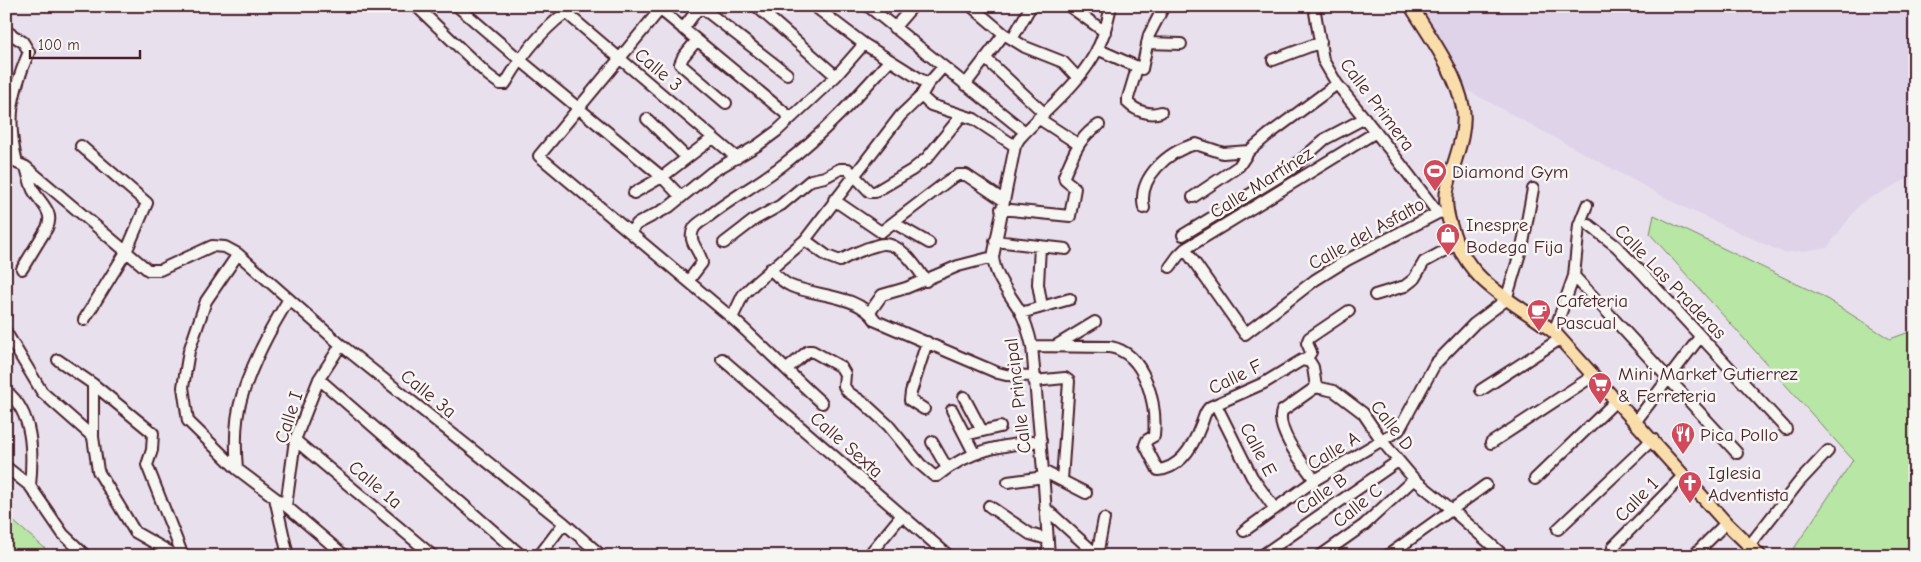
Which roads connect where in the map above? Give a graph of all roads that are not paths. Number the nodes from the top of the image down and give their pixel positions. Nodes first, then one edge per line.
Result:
1 (416, 6) edge
2 (457, 6) edge
3 (575, 6) edge
4 (756, 6) edge
5 (814, 6) edge
6 (868, 6) edge
7 (913, 6) edge
8 (971, 6) edge
9 (1031, 6) edge
10 (1069, 6) edge
11 (1111, 6) edge
12 (1164, 6) edge
13 (1314, 6) edge
14 (1411, 6) edge
15 (660, 7) edge
16 (562, 9) edge
17 (894, 28) junction
18 (683, 29) junction
19 (6, 32) edge
20 (1105, 32) junction
21 (1008, 36) junction
22 (697, 40) junction
23 (1321, 42) junction
24 (1147, 43) junction
25 (864, 44) junction
26 (1181, 44) dead end
27 (1097, 49) junction
28 (985, 58) junction
29 (620, 59) junction
30 (520, 60) junction
31 (1273, 60) dead end
32 (889, 61) junction
33 (943, 67) junction
34 (1136, 68) junction
35 (787, 74) dead end
36 (836, 76) junction
37 (1078, 78) junction
38 (928, 84) junction
39 (965, 84) junction
40 (1337, 84) junction
41 (921, 96) junction
42 (726, 103) dead end
43 (579, 107) junction
44 (1161, 112) dead end
45 (1041, 115) junction
46 (962, 116) junction
47 (792, 118) junction
48 (1365, 118) junction
49 (647, 119) dead end
50 (1099, 125) dead end
51 (1025, 132) junction
52 (1376, 132) junction
53 (713, 138) junction
54 (1078, 144) junction
55 (81, 146) dead end
56 (1015, 146) junction
57 (1249, 152) junction
58 (687, 158) junction
59 (737, 158) junction
60 (6, 160) edge
61 (22, 165) junction
62 (854, 174) junction
63 (662, 177) junction
64 (1533, 189) dead end
65 (634, 193) dead end
66 (681, 197) junction
67 (1193, 197) dead end
68 (834, 200) junction
69 (1002, 204) junction
70 (1587, 205) dead end
71 (1144, 208) dead end
72 (1442, 213) junction
73 (894, 223) junction
74 (1590, 225) dead end
75 (630, 232) junction
76 (881, 232) junction
77 (1183, 236) dead end
78 (805, 240) junction
79 (995, 241) junction
80 (724, 243) dead end
81 (929, 243) dead end
82 (883, 244) junction
83 (1457, 244) junction
84 (1040, 246) junction
85 (1066, 249) dead end
86 (1185, 249) junction
87 (126, 252) junction
88 (238, 254) junction
89 (993, 257) junction
90 (1170, 267) dead end
91 (22, 269) dead end
92 (770, 269) junction
93 (1574, 276) junction
94 (688, 280) junction
95 (926, 281) junction
96 (1375, 294) dead end
97 (289, 298) junction
98 (1070, 299) dead end
99 (1506, 300) junction
100 (1042, 307) junction
101 (1349, 311) dead end
102 (870, 312) junction
103 (1021, 313) junction
104 (732, 318) junction
105 (84, 320) dead end
106 (1095, 322) dead end
107 (6, 332) edge
108 (1557, 336) junction
109 (1700, 337) junction
110 (927, 342) junction
111 (341, 345) junction
112 (1057, 345) junction
113 (1032, 346) junction
114 (58, 360) dead end
115 (722, 360) dead end
116 (1306, 360) junction
117 (787, 369) junction
118 (1593, 376) junction
119 (1034, 378) junction
120 (319, 379) junction
121 (1669, 380) junction
122 (93, 384) junction
123 (1316, 387) junction
124 (1481, 390) dead end
125 (6, 391) edge
126 (964, 397) dead end
127 (1617, 400) junction
128 (822, 403) dead end
129 (1216, 404) junction
130 (924, 409) dead end
131 (952, 410) dead end
132 (1636, 422) junction
133 (1000, 426) dead end
134 (1786, 429) dead end
135 (982, 431) junction
136 (965, 434) junction
137 (93, 437) junction
138 (1653, 439) junction
139 (296, 440) junction
140 (1041, 441) junction
141 (1382, 441) junction
142 (932, 442) dead end
143 (1491, 443) dead end
144 (1828, 451) dead end
145 (974, 453) junction
146 (1737, 453) dead end
147 (1398, 461) junction
148 (6, 467) edge
149 (947, 468) junction
150 (237, 469) junction
151 (1044, 474) junction
152 (1684, 475) junction
153 (1414, 479) junction
154 (1535, 479) dead end
155 (1062, 480) junction
156 (1314, 480) junction
157 (1008, 482) dead end
158 (1486, 485) dead end
159 (30, 486) junction
160 (1086, 493) dead end
161 (275, 498) junction
162 (286, 506) junction
163 (989, 506) dead end
164 (1046, 508) junction
165 (1275, 509) junction
166 (1451, 509) junction
167 (902, 515) junction
168 (1104, 519) dead end
169 (564, 523) junction
170 (1726, 523) junction
171 (1558, 529) dead end
172 (1244, 531) dead end
173 (1749, 546) junction
174 (1048, 547) edge
175 (1613, 547) dead end
176 (1264, 554) dead end
177 (86, 556) edge
178 (177, 556) edge
179 (183, 556) edge
180 (288, 556) edge
181 (344, 556) edge
182 (433, 556) edge
183 (522, 556) edge
184 (539, 556) edge
185 (602, 556) edge
186 (868, 556) edge
187 (949, 556) edge
188 (1058, 556) edge
189 (1097, 556) edge
190 (1320, 556) edge
191 (1387, 556) edge
192 (1504, 556) edge
193 (1692, 556) edge
194 (1760, 556) edge

1 - 30 street
2 - 30 street
3 - 16 street
4 - 36 street
5 - 25 street
6 - 17 street
7 - 17 street
8 - 21 street
9 - 21 street
10 - 20 street
11 - 20 street, Calle Principal
12 - 24 street
13 - 23 street, Calle Primera
14 - 72 main road
15 - 18 street
15 - 29 street
16 - 29 street, Calle 3
16 - 30 street
17 - 33 street
18 - 22 street
18 - 35 street
19 - 61 street
20 - 27 street, Calle Principal
21 - 28 street
21 - 37 street
22 - 42 street
22 - 47 street
23 - 31 street
23 - 40 street, Calle Primera
24 - 26 street
24 - 34 street
25 - 32 street
25 - 36 street
27 - 34 street
27 - 37 street, Calle Principal
28 - 39 street
28 - 45 street
29 - 43 street
29 - 53 street, Calle 3
30 - 43 street
32 - 38 street
32 - 94 street
33 - 38 street
33 - 39 street
34 - 44 street
36 - 47 street
37 - 45 street, Calle Principal
38 - 41 street
39 - 51 street
40 - 48 street, Calle Primera
40 - 57 street
41 - 46 street
41 - 62 street
43 - 63 street
43 - 75 street
45 - 51 street, Calle Principal
45 - 54 street
46 - 56 street
46 - 62 street
47 - 59 street
48 - 52 street, Calle Primera
48 - 77 street
49 - 58 street
50 - 54 street
51 - 56 street, Calle Principal
52 - 72 street, Calle Primera
52 - 86 street, Calle Martínez
53 - 58 street
53 - 59 street, Calle 3
54 - 69 street
55 - 87 street
56 - 69 street, Calle Principal
57 - 67 street
57 - 71 street
58 - 63 street
59 - 66 street
60 - 61 street
61 - 87 street
61 - 91 street
62 - 68 street
62 - 80 street
63 - 65 street
63 - 66 street
64 - 99 street
66 - 75 street
68 - 76 street
68 - 78 street
69 - 73 street
69 - 79 street, Calle Principal
70 - 93 street
72 - 83 main road
72 - 86 street, Calle del Asfalto
73 - 76 street
73 - 81 street
74 - 109 street, Calle Las Praderas
75 - 94 street
76 - 82 street
78 - 82 street
78 - 92 street
79 - 84 street
79 - 89 street, Calle Principal
82 - 95 street
83 - 96 street
83 - 99 main road
84 - 85 street
84 - 100 street
86 - 90 street, Calle Martínez
87 - 88 street
87 - 105 street
88 - 97 street, Calle 3a
88 - 150 street
89 - 95 street
89 - 103 street, Calle Principal
92 - 102 street
92 - 104 street
93 - 108 street
93 - 121 street
94 - 104 street
95 - 102 street
97 - 111 street, Calle 3a
97 - 150 street
98 - 100 street
99 - 108 main road
99 - 141 street, Calle A
100 - 103 street
101 - 116 street
102 - 110 street
103 - 113 street, Calle Principal
104 - 117 street
106 - 112 street
107 - 137 street
108 - 118 main road
108 - 124 street
109 - 121 street
109 - 134 street, Calle Las Praderas
110 - 119 street
110 - 130 street
111 - 120 street, Calle I
111 - 169 street, Calle 3a
112 - 113 street
112 - 129 street, Calle F
113 - 119 street, Calle Principal
114 - 122 street
115 - 167 street, Calle Sexta
116 - 123 street
116 - 129 street, Calle F
117 - 128 street
117 - 149 street
118 - 127 main road
118 - 143 street
119 - 140 street, Calle Principal
119 - 155 street
120 - 139 street, Calle I
120 - 183 street
121 - 132 street
121 - 146 street
122 - 137 street
122 - 179 street
123 - 141 street, Calle D
123 - 156 street
125 - 159 street
126 - 135 street
127 - 132 main road
127 - 154 street
129 - 165 street, Calle E
131 - 136 street
132 - 138 main road
133 - 135 street
135 - 136 street
136 - 145 street
137 - 178 street
138 - 152 main road
138 - 171 street
139 - 162 street, Calle I
139 - 182 street, Calle 1a
140 - 145 street
140 - 151 street, Calle Principal
141 - 147 street, Calle D
141 - 156 street, Calle A
142 - 149 street
144 - 173 street
145 - 149 street
147 - 153 street, Calle D
147 - 176 street, Calle B
148 - 159 street
150 - 161 street
151 - 155 street
151 - 157 street
151 - 164 street, Calle Principal
152 - 170 main road
152 - 175 street, Calle 1
153 - 166 street, Calle D
153 - 190 street, Calle C
155 - 160 street
156 - 165 street, Calle A
158 - 166 street
159 - 177 street
161 - 162 street
161 - 180 street
162 - 181 street
163 - 174 street
164 - 174 street, Calle Principal
164 - 189 street
165 - 172 street, Calle A
166 - 191 street
166 - 192 street, Calle D
167 - 186 street
167 - 187 street, Calle Sexta
168 - 189 street
169 - 184 street
169 - 185 street, Calle 3a
170 - 173 main road
170 - 193 street
173 - 194 main road
174 - 188 street

